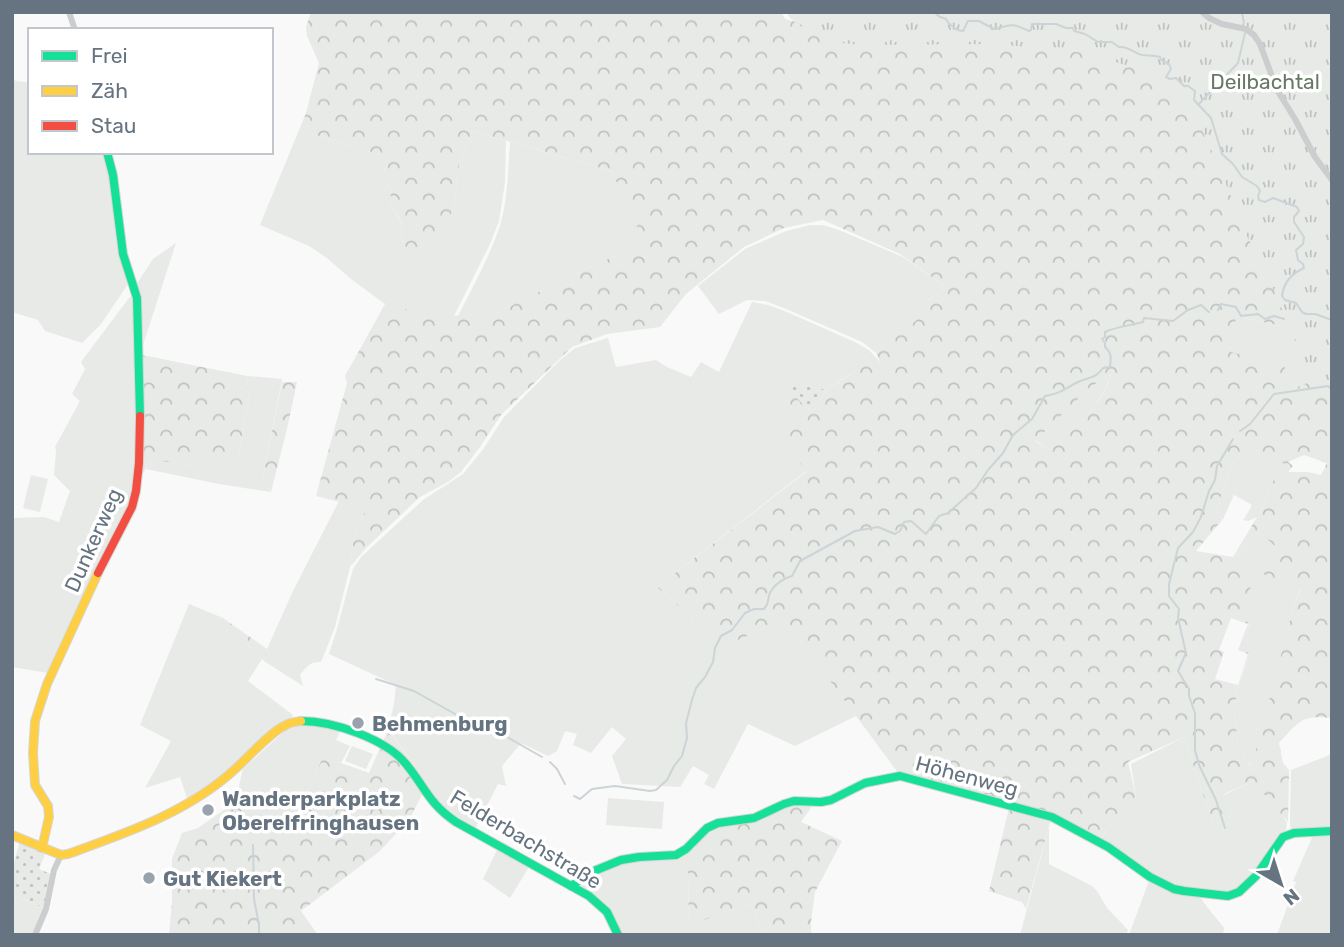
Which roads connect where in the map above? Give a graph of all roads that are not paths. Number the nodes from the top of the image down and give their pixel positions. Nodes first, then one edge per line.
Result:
1 (1202, 12) edge
2 (108, 154) edge
3 (1332, 180) edge
4 (1332, 831) edge
5 (12, 835) edge
6 (42, 848) junction
7 (61, 855) junction
8 (571, 886) junction
9 (35, 935) edge
10 (618, 935) edge

1 - 3 street
2 - 6 street, Dunkerweg
4 - 8 street, Höhenweg
5 - 6 street
6 - 7 street
7 - 8 street, Felderbachstraße
7 - 9 street
8 - 10 street, Felderbachstraße

